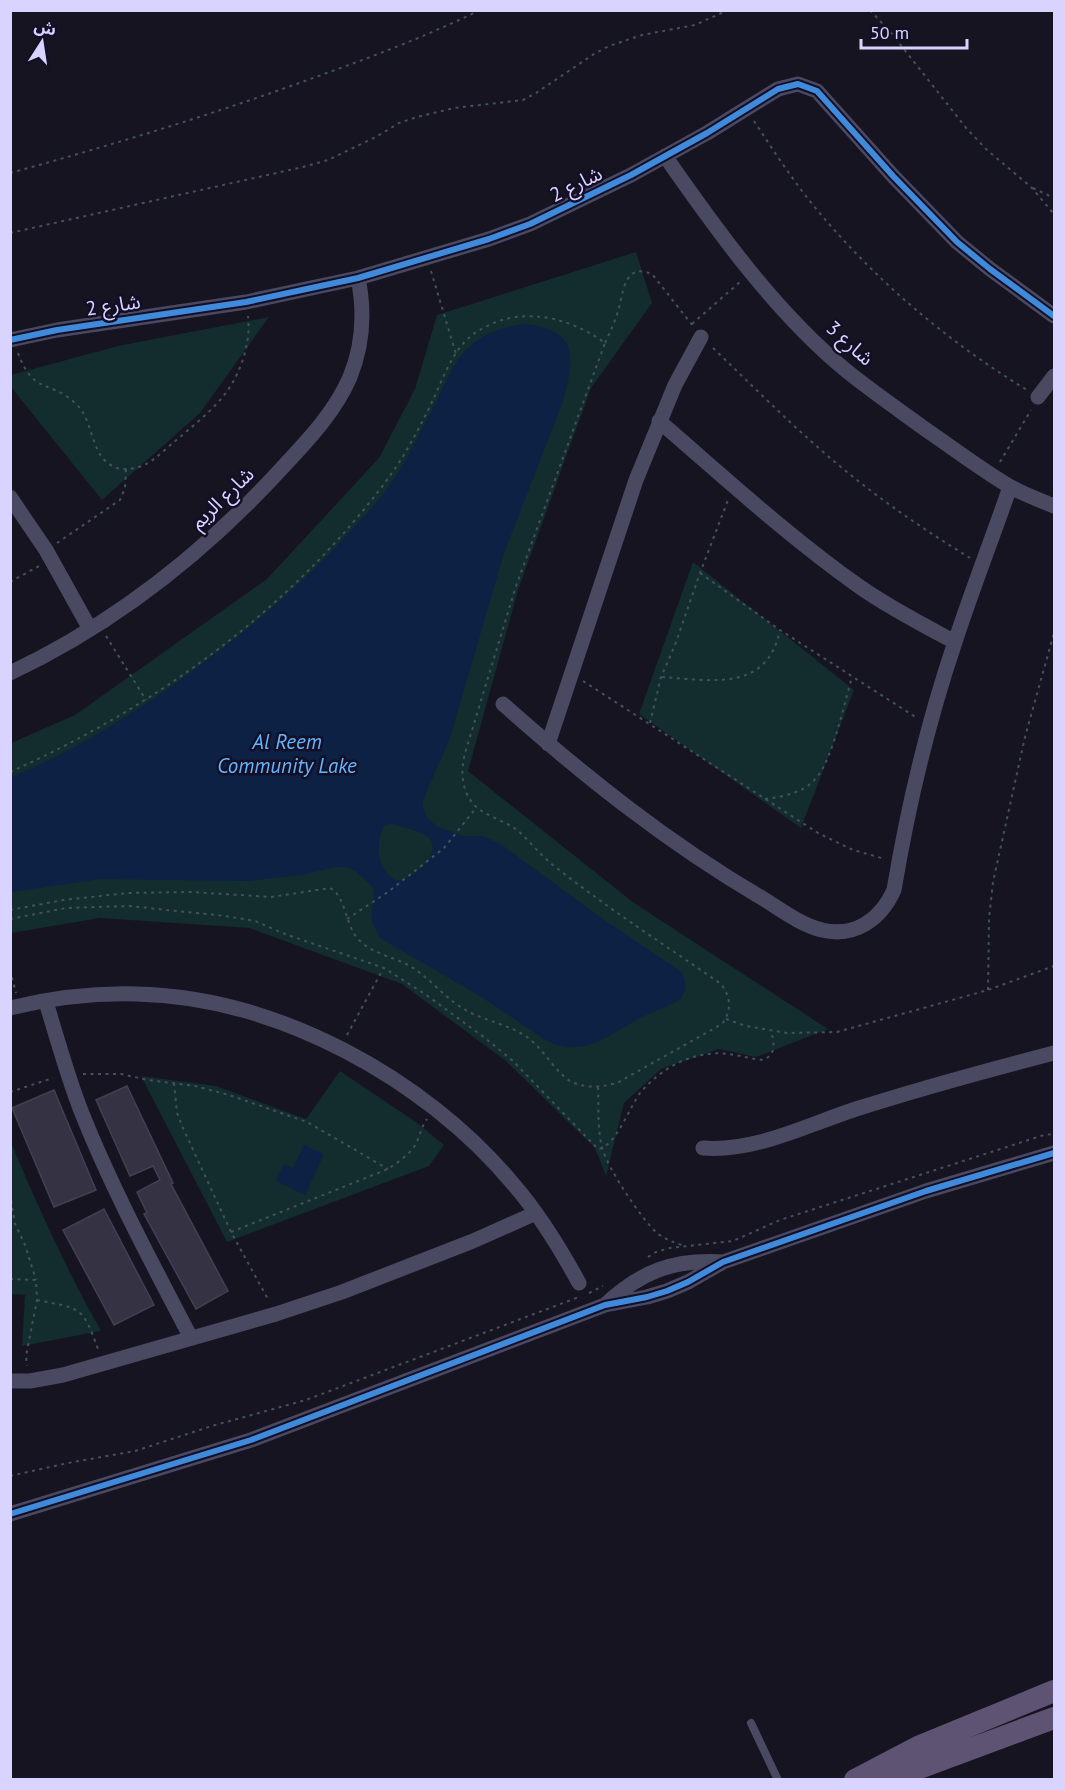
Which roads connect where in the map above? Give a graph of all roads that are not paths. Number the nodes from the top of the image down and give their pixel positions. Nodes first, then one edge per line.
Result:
1 (665, 156) junction
2 (358, 278) junction
3 (1054, 316) edge
4 (701, 337) road end
5 (12, 340) edge
6 (1054, 376) edge
7 (1038, 398) road end
8 (659, 421) junction
9 (1010, 487) junction
10 (10, 497) edge
11 (1054, 506) edge
12 (94, 627) junction
13 (955, 642) junction
14 (10, 673) edge
15 (503, 704) dead end
16 (548, 744) junction
17 (46, 1002) junction
18 (14, 1007) edge
19 (1054, 1053) edge
20 (703, 1148) dead end
21 (1054, 1153) edge
22 (536, 1213) junction
23 (723, 1262) junction
24 (579, 1283) dead end
25 (605, 1305) junction
26 (191, 1338) junction
27 (10, 1381) edge
28 (10, 1514) edge
29 (1054, 1691) edge
30 (1054, 1718) edge
31 (752, 1723) dead end
32 (778, 1779) edge
33 (855, 1779) edge
34 (887, 1779) edge

1 - 2 street, شارع 2
1 - 3 street, شارع 2
1 - 9 street, شارع 3
2 - 5 street, شارع 2
2 - 12 street, شارع الريم
4 - 8 street
6 - 7 street
8 - 13 street
8 - 16 street
9 - 11 street, شارع 3
9 - 13 street
10 - 12 street
12 - 14 street, شارع الريم
13 - 16 street
15 - 16 street
17 - 18 street
17 - 22 street
17 - 26 street
19 - 20 street
21 - 23 street
22 - 24 street
22 - 26 street
23 - 25 street
23 - 25 street
25 - 28 street
26 - 27 street
29 - 33 main road
30 - 34 main road
31 - 32 lane

